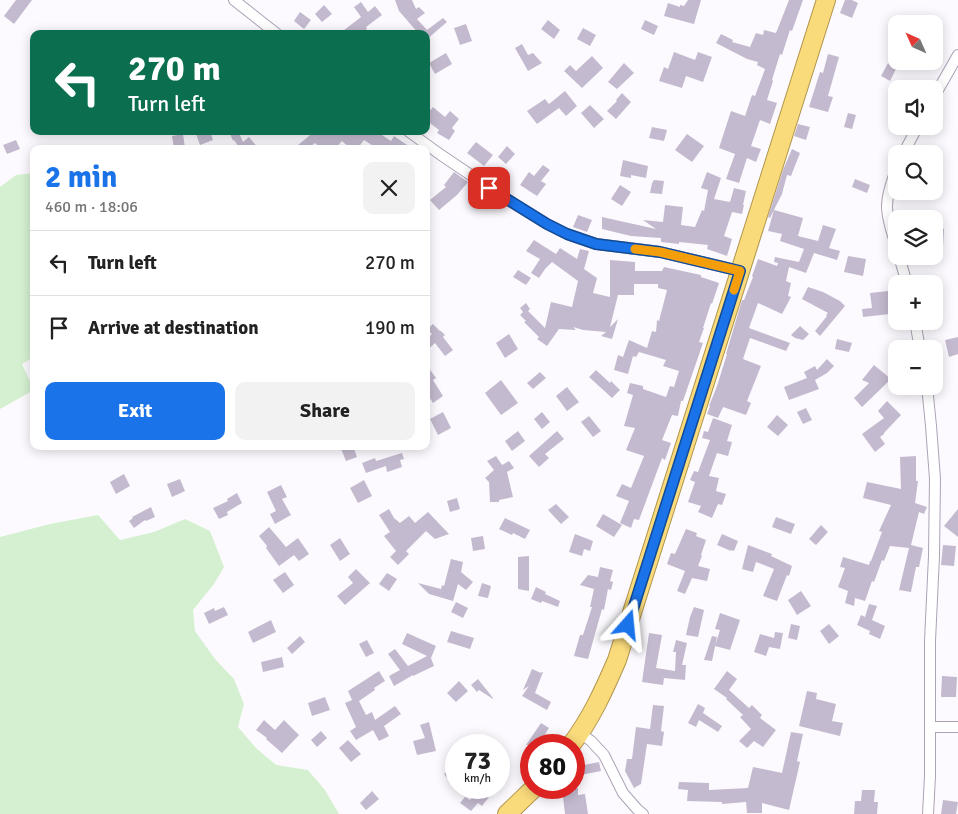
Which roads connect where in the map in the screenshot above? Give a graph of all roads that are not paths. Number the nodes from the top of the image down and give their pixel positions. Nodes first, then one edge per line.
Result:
1 (234, 0) edge
2 (826, 0) edge
3 (272, 30) edge
4 (958, 56) edge
5 (943, 82) edge
6 (414, 135) edge
7 (427, 145) edge
8 (430, 147) edge
9 (888, 199) edge
10 (888, 212) edge
11 (740, 271) junction
12 (927, 395) edge
13 (931, 727) junction
14 (958, 727) edge
15 (579, 734) edge
16 (585, 740) edge
17 (523, 799) edge
18 (507, 814) edge
19 (643, 814) edge
20 (928, 814) edge

1 - 3 street
2 - 11 highway
4 - 5 street
6 - 7 street
8 - 11 street
9 - 10 street
11 - 15 highway
12 - 13 street
13 - 14 street
13 - 20 street
16 - 19 street
17 - 18 highway

